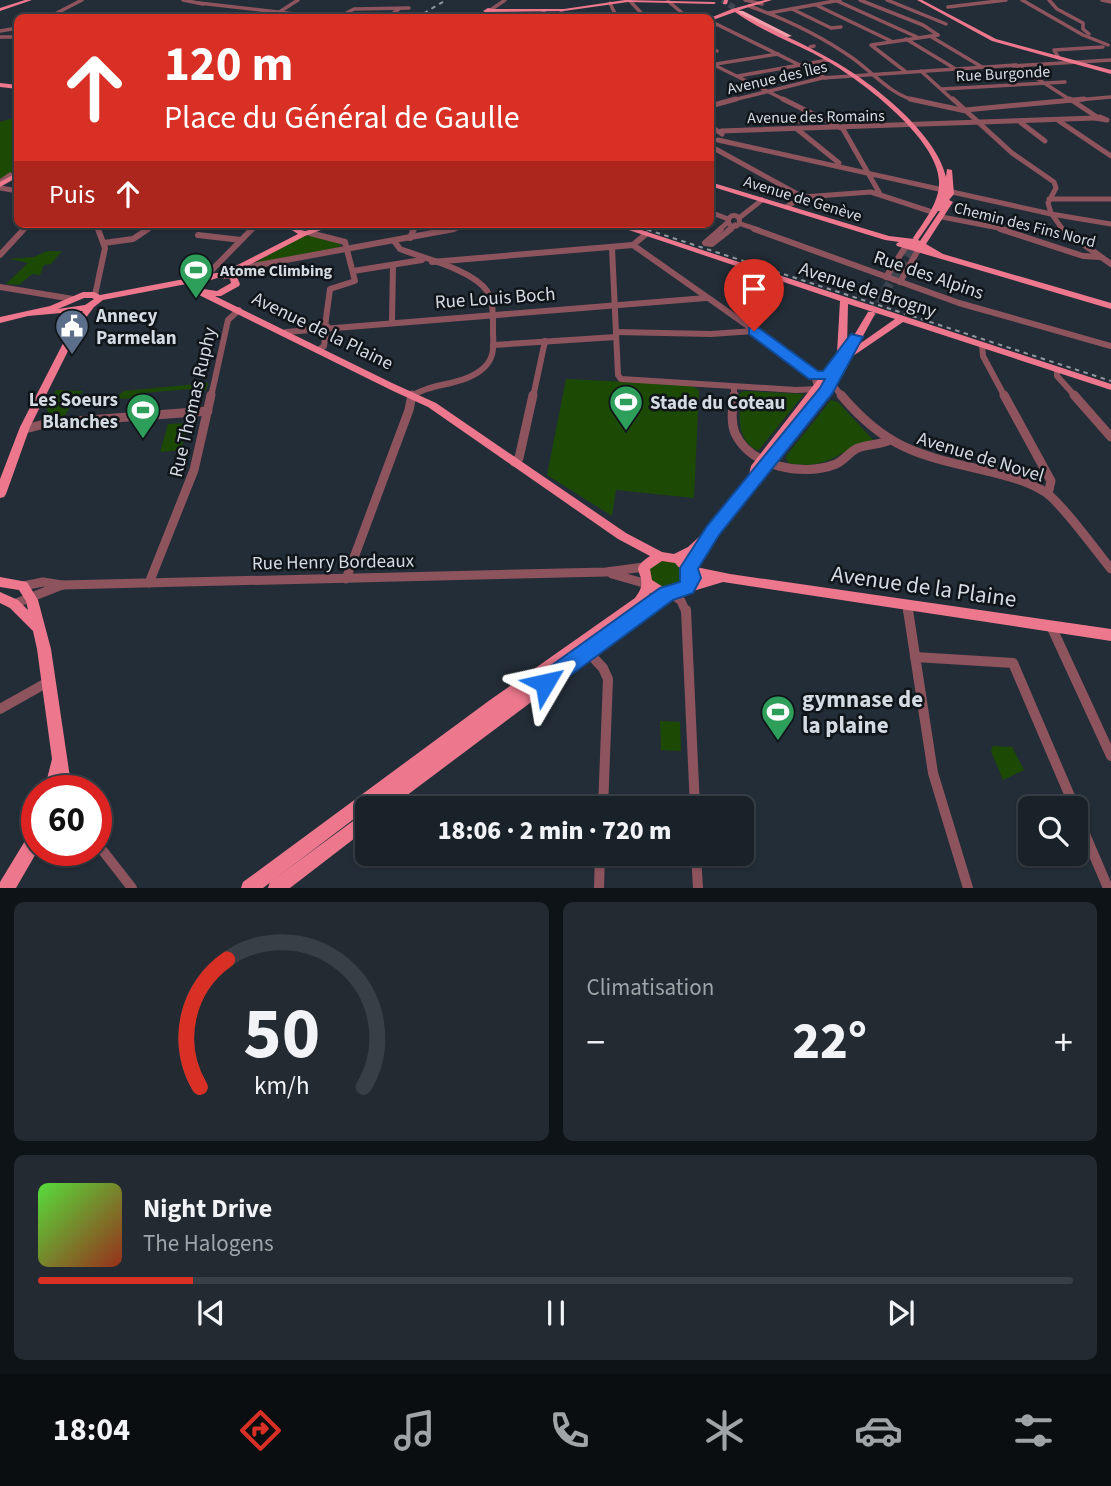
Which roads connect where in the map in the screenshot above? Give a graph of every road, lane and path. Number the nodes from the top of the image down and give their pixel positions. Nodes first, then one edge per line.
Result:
1 (30, 0) edge
2 (82, 0) edge
3 (183, 0) edge
4 (298, 0) edge
5 (352, 0) edge
6 (505, 0) edge
7 (692, 0) edge
8 (745, 0) tunnel mouth
9 (838, 0) edge
10 (860, 0) edge
11 (887, 0) edge
12 (919, 0) edge
13 (947, 0) edge
14 (973, 0) edge
15 (1006, 0) edge
16 (1022, 0) edge
17 (1049, 0) edge
18 (1102, 0) edge
19 (630, 1) edge
20 (668, 1) edge
21 (680, 1) edge
22 (704, 1) edge
23 (719, 2) edge
24 (764, 2) edge
25 (1111, 2) edge
26 (610, 3) junction
27 (751, 3) edge
28 (979, 3) junction
29 (816, 5) junction
30 (959, 5) junction
31 (404, 7) edge
32 (948, 7) dead end
33 (792, 9) junction
34 (0, 10) edge
35 (353, 10) junction
36 (561, 10) junction
37 (738, 10) junction
38 (47, 11) dead end
39 (544, 11) junction
40 (279, 12) junction
41 (769, 13) junction
42 (52, 14) edge
43 (58, 14) edge
44 (276, 14) edge
45 (291, 14) edge
46 (346, 14) edge
47 (352, 14) edge
48 (488, 14) edge
49 (541, 14) edge
50 (564, 14) edge
51 (615, 14) edge
52 (642, 14) edge
53 (683, 14) edge
54 (726, 15) junction
55 (714, 19) edge
56 (714, 19) edge
57 (714, 22) edge
58 (963, 22) junction
59 (946, 24) junction
60 (925, 26) junction
61 (841, 27) dead end
62 (787, 36) junction
63 (930, 36) junction
64 (919, 37) junction
65 (906, 39) junction
66 (891, 41) junction
67 (1108, 46) edge
68 (714, 50) edge
69 (717, 51) dead end
70 (1032, 51) junction
71 (778, 54) junction
72 (1060, 58) junction
73 (1111, 60) edge
74 (829, 61) junction
75 (714, 64) edge
76 (1093, 64) junction
77 (714, 65) edge
78 (800, 65) junction
79 (1016, 65) junction
80 (984, 67) junction
81 (955, 69) junction
82 (870, 71) junction
83 (921, 71) junction
84 (906, 72) junction
85 (1111, 74) edge
86 (854, 75) junction
87 (737, 76) junction
88 (826, 78) junction
89 (1065, 82) dead end
90 (1043, 83) junction
91 (942, 89) junction
92 (766, 90) junction
93 (1111, 97) edge
94 (1071, 102) junction
95 (714, 105) edge
96 (966, 110) junction
97 (1103, 119) edge
98 (824, 120) junction
99 (1059, 121) junction
100 (773, 122) dead end
101 (1020, 122) junction
102 (981, 124) junction
103 (914, 126) junction
104 (1111, 126) edge
105 (841, 128) junction
106 (714, 130) edge
107 (798, 130) junction
108 (720, 136) junction
109 (714, 141) edge
110 (1045, 141) dead end
111 (714, 146) edge
112 (1111, 156) edge
113 (837, 165) junction
114 (868, 172) junction
115 (714, 185) edge
116 (946, 192) junction
117 (880, 194) junction
118 (803, 197) junction
119 (1050, 197) junction
120 (1111, 199) edge
121 (762, 200) junction
122 (786, 207) junction
123 (1049, 211) junction
124 (936, 213) junction
125 (714, 214) edge
126 (734, 222) junction
127 (1111, 224) edge
128 (24, 228) edge
129 (98, 228) edge
130 (150, 228) edge
131 (253, 228) edge
132 (458, 228) edge
133 (627, 228) edge
134 (310, 229) edge
135 (414, 229) joint
136 (646, 234) junction
137 (198, 235) dead end
138 (421, 235) junction
139 (410, 238) junction
140 (241, 240) junction
141 (394, 241) junction
142 (104, 243) junction
143 (907, 244) junction
144 (633, 245) junction
145 (919, 245) junction
146 (612, 247) junction
147 (348, 249) junction
148 (0, 255) edge
149 (1100, 257) junction
150 (428, 261) junction
151 (1111, 264) edge
152 (251, 265) junction
153 (393, 265) junction
154 (353, 271) junction
155 (226, 275) junction
156 (209, 277) junction
157 (893, 279) junction
158 (236, 282) junction
159 (0, 287) edge
160 (201, 292) junction
161 (706, 298) junction
162 (95, 301) junction
163 (74, 303) junction
164 (844, 304) junction
165 (614, 305) junction
166 (1111, 306) edge
167 (238, 309) junction
168 (490, 312) junction
169 (871, 314) tunnel mouth
170 (902, 318) junction
171 (0, 320) edge
172 (392, 320) junction
173 (326, 326) junction
174 (754, 331) junction
175 (286, 332) junction
176 (616, 335) junction
177 (545, 341) junction
178 (493, 345) junction
179 (982, 345) junction
180 (1111, 346) edge
181 (320, 349) junction
182 (844, 352) junction
183 (54, 370) junction
184 (1057, 370) junction
185 (814, 376) junction
186 (829, 379) junction
187 (1111, 387) edge
188 (734, 388) junction
189 (816, 392) junction
190 (418, 396) junction
191 (208, 411) junction
192 (34, 414) junction
193 (48, 423) junction
194 (29, 429) junction
195 (1111, 437) edge
196 (22, 440) junction
197 (890, 440) junction
198 (767, 460) junction
199 (514, 462) junction
200 (2, 486) edge
201 (1048, 494) junction
202 (713, 531) junction
203 (622, 536) junction
204 (660, 556) junction
205 (676, 558) junction
206 (645, 566) junction
207 (1111, 569) edge
208 (690, 570) junction
209 (606, 572) junction
210 (346, 579) junction
211 (730, 579) junction
212 (0, 582) edge
213 (149, 583) junction
214 (648, 584) junction
215 (686, 588) junction
216 (26, 591) junction
217 (669, 594) junction
218 (0, 597) edge
219 (14, 604) junction
220 (907, 605) junction
221 (1051, 625) junction
222 (37, 627) junction
223 (1111, 635) edge
224 (587, 651) junction
225 (915, 657) junction
226 (48, 682) junction
227 (0, 709) edge
228 (1111, 757) edge
229 (58, 762) junction
230 (55, 775) edge
231 (64, 775) edge
232 (394, 796) edge
233 (603, 796) edge
234 (694, 796) edge
235 (1069, 796) edge
236 (355, 828) edge
237 (1088, 841) edge
238 (21, 862) edge
239 (112, 862) edge
240 (600, 866) edge
241 (697, 866) edge
242 (6, 887) edge
243 (132, 887) edge
244 (249, 887) edge
245 (276, 887) edge
246 (599, 887) edge
247 (698, 887) edge
248 (968, 887) edge
249 (1108, 887) edge

1 - 34 main road
2 - 43 street
3 - 40 street
4 - 40 street
5 - 35 street
6 - 48 street
7 - 21 main road
7 - 22 main road
8 - 27 street
9 - 29 street
9 - 64 street
10 - 60 street
11 - 59 street
12 - 58 main road
13 - 30 street
14 - 28 street
15 - 28 street
16 - 67 street
17 - 67 street
18 - 25 street
19 - 20 main road
19 - 26 main road
19 - 52 street
20 - 21 main road
20 - 53 street
21 - 23 main road
22 - 23 main road
23 - 37 main road
24 - 27 main road
26 - 36 main road
26 - 51 street
27 - 37 main road
27 - 41 street
28 - 30 street
29 - 33 street
29 - 66 street
30 - 32 street
31 - 35 street
33 - 41 street
33 - 61 street
35 - 46 street
35 - 47 street
36 - 39 main road
36 - 50 street
37 - 54 main road
37 - 54 main road
37 - 55 main road
37 - 62 main road
37 - 62 highway
38 - 42 street
39 - 48 main road
39 - 49 street
40 - 44 street
40 - 45 street
41 - 82 street
54 - 56 main road
57 - 71 street
58 - 59 street
58 - 70 main road
59 - 60 street
60 - 63 street
62 - 74 main road
62 - 86 main road
63 - 64 street
63 - 80 street
64 - 65 street
65 - 66 street
65 - 81 street
66 - 84 street
67 - 72 street, Avenue des Îles
68 - 69 street
70 - 72 main road
70 - 72 main road
71 - 75 street
71 - 78 street
72 - 76 main road
72 - 79 street, Avenue des Îles
72 - 85 main road
73 - 76 street
74 - 78 street
74 - 86 main road
76 - 85 main road
77 - 87 street
78 - 87 street
78 - 88 street
79 - 80 street, Avenue des Îles
79 - 90 street
80 - 81 street, Avenue des Îles
81 - 83 street, Avenue des Îles
82 - 84 street, Avenue des Îles
82 - 86 street, Avenue des Îles
82 - 96 street
83 - 84 street, Avenue des Îles
83 - 91 street
86 - 88 street, Avenue des Îles
86 - 103 main road
86 - 103 main road
87 - 92 street
88 - 92 street, Avenue des Îles
89 - 90 street, Rue Burgonde
90 - 91 street, Rue Burgonde
90 - 94 street
91 - 96 street
92 - 95 street, Avenue des Îles
92 - 98 street
93 - 94 street
94 - 96 street
94 - 97 street
96 - 102 street
97 - 99 street, Avenue des Romains
97 - 104 street
98 - 100 street
98 - 105 street
99 - 101 street, Avenue des Romains
99 - 112 street
101 - 102 street, Avenue des Romains
101 - 110 street
102 - 103 street, Avenue des Romains
102 - 119 street
103 - 105 street, Avenue des Romains
103 - 116 main road
105 - 107 street, Avenue des Romains
105 - 114 street
106 - 108 street
107 - 108 street, Avenue des Romains
107 - 113 street
108 - 109 street, Avenue des Romains
108 - 113 street
111 - 118 street
113 - 114 street
114 - 116 street
114 - 117 street
115 - 121 main road, Avenue de Genève
116 - 123 street
116 - 124 main road
116 - 124 main road
117 - 118 street, Chemin des Fins Nord
117 - 124 street, Chemin des Fins Nord
118 - 122 street
119 - 120 street
119 - 123 street
121 - 122 main road, Avenue de Genève
121 - 126 street
122 - 143 main road, Avenue de Genève
123 - 127 street
123 - 149 street
124 - 143 main road
124 - 145 main road
124 - 149 street, Chemin des Fins Nord
125 - 126 street, Rue des Alpins
126 - 157 street, Rue des Alpins
128 - 148 street
129 - 142 street
130 - 142 street
131 - 140 street
132 - 138 street
133 - 136 main road, Avenue de Brogny
134 - 147 street
134 - 152 main road
135 - 138 street
135 - 139 street
136 - 144 street
136 - 164 main road, Avenue de Brogny
137 - 140 street
138 - 139 street
139 - 141 street
140 - 156 street
141 - 147 street
141 - 150 street
142 - 162 street
142 - 163 street
143 - 145 main road, Avenue de Genève
143 - 157 street
144 - 146 street
144 - 161 street
145 - 157 street
145 - 166 main road
146 - 150 street
146 - 165 street
147 - 152 street
147 - 154 street
149 - 151 street
150 - 153 street
150 - 168 street
152 - 155 main road
152 - 158 main road
153 - 154 street
153 - 172 street
154 - 173 street
155 - 156 main road
155 - 158 main road
156 - 160 main road
156 - 162 main road
157 - 180 street, Rue des Alpins
158 - 160 main road
158 - 167 main road, Avenue de la Plaine
159 - 163 street
160 - 162 main road
160 - 167 main road, Avenue de la Plaine
161 - 165 street, Rue Louis Boch
161 - 174 street
162 - 163 main road
162 - 163 main road
162 - 183 main road
163 - 171 main road
163 - 183 main road
164 - 170 main road, Avenue de Brogny
164 - 182 main road
165 - 168 street, Rue Louis Boch
165 - 176 street
167 - 175 main road, Avenue de la Plaine
167 - 191 street, Rue Thomas Ruphy
168 - 172 street, Rue Louis Boch
168 - 178 street
169 - 182 main road
170 - 179 main road, Avenue de Brogny
170 - 182 main road
172 - 173 street, Rue Louis Boch
173 - 175 street, Rue Louis Boch
173 - 181 street
174 - 176 street
174 - 185 street
175 - 181 main road, Avenue de la Plaine
176 - 177 street
176 - 188 street
177 - 178 street
177 - 199 street
178 - 190 street
179 - 184 main road, Avenue de Brogny
179 - 201 street
181 - 190 main road, Avenue de la Plaine
182 - 186 main road
183 - 192 main road
184 - 187 main road, Avenue de Brogny
184 - 195 street
185 - 186 street
185 - 189 street
186 - 189 main road
186 - 197 street, Avenue de Novel
186 - 198 main road
188 - 189 street
188 - 198 street
189 - 198 main road
190 - 199 main road, Avenue de la Plaine
190 - 210 street
191 - 193 street
191 - 213 street, Rue Thomas Ruphy
192 - 193 street
192 - 194 main road
192 - 196 main road
193 - 194 street
194 - 196 main road
196 - 200 main road
197 - 198 street
197 - 201 street, Avenue de Novel
198 - 202 main road
199 - 203 main road, Avenue de la Plaine
201 - 207 street, Avenue de Novel
202 - 205 main road
202 - 208 main road
203 - 204 main road, Avenue de la Plaine
203 - 206 main road, Avenue de la Plaine
204 - 205 main road
204 - 206 main road
205 - 208 main road
206 - 209 street, Rue Henry Bordeaux
206 - 214 main road
208 - 211 main road, Avenue de la Plaine
208 - 215 main road
209 - 210 street, Rue Henry Bordeaux
209 - 214 street, Rue Henry Bordeaux
210 - 213 street, Rue Henry Bordeaux
211 - 215 main road, Avenue de la Plaine
211 - 220 main road, Avenue de la Plaine
212 - 216 main road
213 - 216 street, Rue Henry Bordeaux
214 - 217 main road
214 - 244 main road
215 - 217 main road
216 - 219 street, Rue Henry Bordeaux
216 - 222 main road
217 - 224 main road
217 - 234 street
218 - 219 main road
219 - 222 main road
220 - 221 main road, Avenue de la Plaine
220 - 225 street
221 - 223 main road, Avenue de la Plaine
221 - 228 street
222 - 226 main road
224 - 232 main road
224 - 233 street
225 - 235 street
225 - 248 street
226 - 227 street
226 - 229 main road
229 - 230 main road
229 - 231 main road
236 - 245 main road
237 - 249 street
238 - 242 main road
239 - 243 street
240 - 246 street
241 - 247 street

